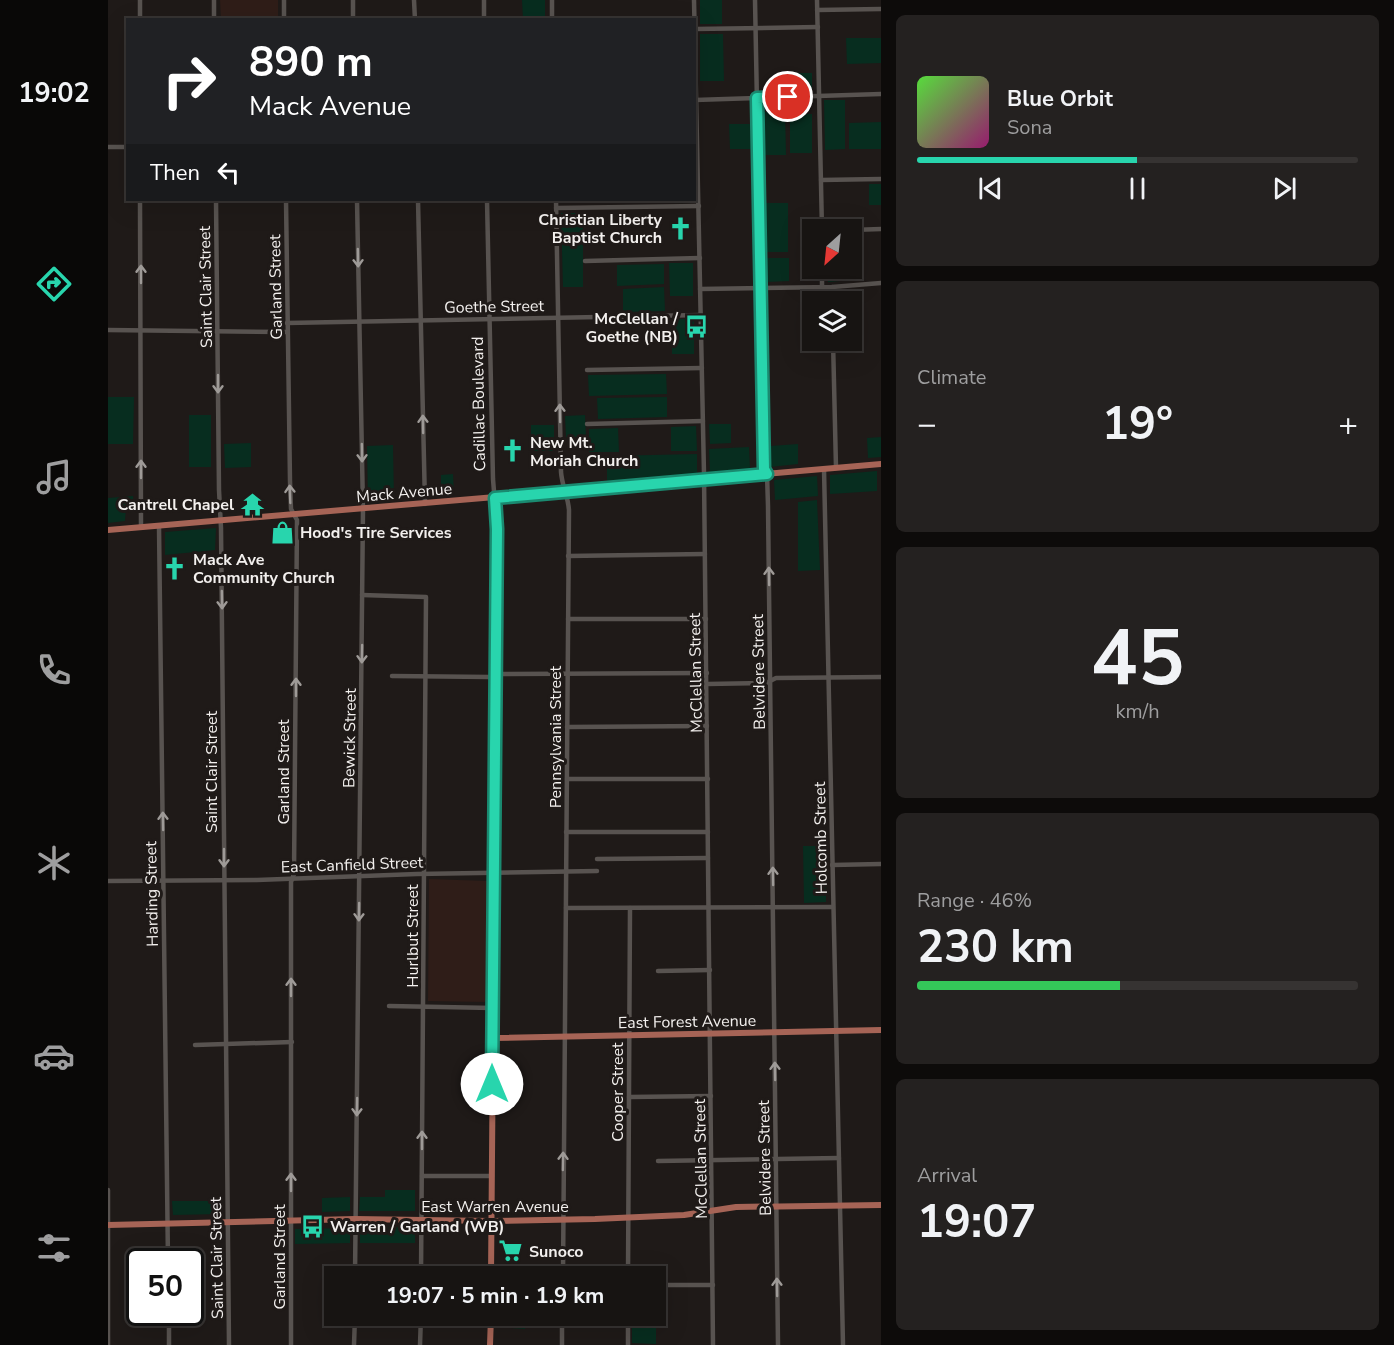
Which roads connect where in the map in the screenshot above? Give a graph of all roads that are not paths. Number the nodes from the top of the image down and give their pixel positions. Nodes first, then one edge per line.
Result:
1 (140, 0) edge
2 (214, 0) edge
3 (284, 0) edge
4 (353, 0) edge
5 (414, 0) edge
6 (484, 0) edge
7 (552, 0) edge
8 (694, 0) edge
9 (755, 0) edge
10 (817, 0) edge
11 (881, 9) edge
12 (817, 10) junction
13 (140, 18) edge
14 (214, 18) edge
15 (284, 18) edge
16 (353, 18) edge
17 (415, 18) edge
18 (484, 18) edge
19 (552, 18) edge
20 (694, 18) edge
21 (818, 27) junction
22 (756, 28) junction
23 (696, 29) edge
24 (881, 94) edge
25 (819, 95) junction
26 (757, 98) junction
27 (696, 100) edge
28 (108, 147) edge
29 (126, 147) edge
30 (696, 154) edge
31 (881, 179) edge
32 (821, 180) junction
33 (141, 201) edge
34 (216, 201) edge
35 (286, 201) edge
36 (357, 201) edge
37 (418, 201) edge
38 (488, 201) edge
39 (556, 201) edge
40 (699, 206) junction
41 (556, 208) junction
42 (822, 219) edge
43 (881, 229) edge
44 (862, 230) edge
45 (700, 258) junction
46 (585, 261) dead end
47 (822, 279) edge
48 (881, 283) edge
49 (822, 286) junction
50 (761, 287) junction
51 (832, 287) junction
52 (700, 289) junction
53 (832, 291) edge
54 (701, 315) junction
55 (558, 317) junction
56 (490, 319) junction
57 (421, 320) junction
58 (359, 321) junction
59 (287, 323) junction
60 (108, 330) edge
61 (141, 331) junction
62 (218, 332) junction
63 (287, 333) junction
64 (833, 351) edge
65 (702, 368) junction
66 (587, 370) dead end
67 (703, 421) junction
68 (587, 424) dead end
69 (881, 464) edge
70 (836, 468) junction
71 (824, 469) junction
72 (767, 474) junction
73 (704, 480) junction
74 (565, 492) junction
75 (495, 498) junction
76 (425, 504) junction
77 (363, 508) junction
78 (293, 514) junction
79 (219, 520) junction
80 (159, 526) junction
81 (141, 527) junction
82 (108, 530) edge
83 (705, 554) junction
84 (568, 556) junction
85 (362, 595) junction
86 (568, 619) junction
87 (706, 619) junction
88 (567, 673) junction
89 (707, 673) junction
90 (495, 675) junction
91 (392, 676) dead end
92 (425, 676) junction
93 (828, 677) junction
94 (881, 677) edge
95 (770, 681) junction
96 (707, 684) junction
97 (707, 726) junction
98 (567, 727) junction
99 (567, 779) junction
100 (708, 779) junction
101 (566, 832) junction
102 (708, 832) junction
103 (708, 858) junction
104 (597, 859) dead end
105 (881, 864) edge
106 (832, 865) junction
107 (566, 871) junction
108 (597, 871) dead end
109 (424, 874) junction
110 (494, 874) junction
111 (360, 875) junction
112 (293, 878) junction
113 (108, 880) edge
114 (163, 880) junction
115 (224, 880) junction
116 (774, 907) junction
117 (833, 907) junction
118 (566, 908) junction
119 (630, 908) junction
120 (709, 908) junction
121 (710, 970) junction
122 (658, 971) dead end
123 (389, 1005) dead end
124 (423, 1006) junction
125 (493, 1008) junction
126 (881, 1030) edge
127 (836, 1031) junction
128 (775, 1032) junction
129 (710, 1034) junction
130 (629, 1035) junction
131 (565, 1037) junction
132 (493, 1038) junction
133 (292, 1042) junction
134 (225, 1044) junction
135 (195, 1045) dead end
136 (711, 1096) junction
137 (629, 1097) junction
138 (839, 1158) junction
139 (712, 1159) junction
140 (776, 1159) junction
141 (658, 1161) dead end
142 (422, 1176) junction
143 (492, 1176) junction
144 (108, 1190) edge
145 (881, 1205) edge
146 (777, 1206) junction
147 (840, 1206) junction
148 (712, 1211) junction
149 (628, 1218) junction
150 (355, 1219) junction
151 (422, 1219) junction
152 (291, 1220) junction
153 (563, 1220) junction
154 (491, 1221) junction
155 (228, 1222) junction
156 (168, 1223) junction
157 (108, 1224) edge
158 (168, 1248) edge
159 (355, 1266) edge
160 (421, 1266) edge
161 (491, 1266) edge
162 (563, 1266) edge
163 (628, 1266) edge
164 (666, 1285) edge
165 (713, 1285) junction
166 (169, 1326) edge
167 (355, 1326) edge
168 (421, 1326) edge
169 (490, 1326) edge
170 (562, 1326) edge
171 (628, 1326) edge
172 (108, 1345) edge
173 (169, 1345) edge
174 (229, 1345) edge
175 (291, 1345) edge
176 (354, 1345) edge
177 (420, 1345) edge
178 (490, 1345) edge
179 (562, 1345) edge
180 (628, 1345) edge
181 (713, 1345) edge
182 (778, 1345) edge
183 (843, 1345) edge

1 - 13 street
2 - 14 street
3 - 15 street
4 - 16 street
5 - 17 street
6 - 18 street
7 - 19 street
8 - 20 street, McClellan Street
9 - 22 street, Belvidere Street
10 - 12 street
11 - 12 street
12 - 21 street
21 - 22 street
21 - 25 street
22 - 23 street
22 - 26 street, Belvidere Street
24 - 25 street
25 - 26 street
25 - 32 street
26 - 27 street
26 - 50 street, Belvidere Street
28 - 29 street
30 - 40 street, McClellan Street
31 - 32 street
32 - 42 street
61 -> 33 street
34 - 62 street, Saint Clair Street
35 - 59 street, Garland Street
36 -> 58 street, Bewick Street
37 - 57 street
38 - 56 street, Cadillac Boulevard
39 - 41 street, Pennsylvania Street
40 - 41 street
40 - 45 street, McClellan Street
41 - 55 street, Pennsylvania Street
43 - 44 street
45 - 46 street
45 - 52 street, McClellan Street
47 - 49 street
48 - 51 street
49 - 50 street
49 - 51 street
50 - 52 street
50 - 72 street, Belvidere Street
51 - 53 street
52 - 54 street, McClellan Street
54 - 55 street, Goethe Street
54 - 65 street, McClellan Street
55 - 56 street, Goethe Street
74 -> 55 street, Pennsylvania Street
56 - 57 street, Goethe Street
56 - 75 street, Cadillac Boulevard
57 - 58 street, Goethe Street
76 -> 57 street
58 - 59 street, Goethe Street
58 -> 77 street, Bewick Street
59 - 63 street, Garland Street
60 - 61 street
61 - 62 street
81 -> 61 street
62 - 63 street
62 -> 79 street, Saint Clair Street
78 -> 63 street, Garland Street
64 - 70 street
65 - 66 street
65 - 67 street, McClellan Street
67 - 68 street
67 - 73 street, McClellan Street
69 - 70 main road, Mack Avenue
70 - 71 main road, Mack Avenue
71 - 72 main road, Mack Avenue
71 - 93 street, Holcomb Street
72 - 73 main road, Mack Avenue
95 -> 72 street, Belvidere Street
73 - 74 main road, Mack Avenue
73 - 83 street, McClellan Street
74 - 75 main road, Mack Avenue
74 - 84 street, Pennsylvania Street
75 - 76 main road, Mack Avenue
75 - 90 street, Cadillac Boulevard
76 - 77 main road, Mack Avenue
77 - 78 main road, Mack Avenue
77 - 85 street, Bewick Street
78 - 79 main road, Mack Avenue
112 -> 78 street, Garland Street
79 - 80 main road, Mack Avenue
79 -> 115 street, Saint Clair Street
80 - 81 main road, Mack Avenue
114 -> 80 street, Harding Street
81 - 82 main road, Mack Avenue
83 - 84 street
83 - 87 street, McClellan Street
84 - 86 street, Pennsylvania Street
85 - 92 street, Hurlbut Street
85 -> 111 street, Bewick Street
86 - 87 street
86 - 88 street, Pennsylvania Street
87 - 89 street, McClellan Street
88 - 89 street
88 - 90 street
88 - 98 street, Pennsylvania Street
89 - 96 street, McClellan Street
90 - 92 street
90 - 110 street, Cadillac Boulevard
91 - 92 street
92 - 109 street, Hurlbut Street
93 - 94 street
93 - 95 street
93 - 106 street, Holcomb Street
95 - 96 street
116 -> 95 street, Belvidere Street
96 - 97 street, McClellan Street
97 - 98 street
97 - 100 street, McClellan Street
98 - 99 street, Pennsylvania Street
99 - 100 street
99 - 101 street, Pennsylvania Street
100 - 102 street, McClellan Street
101 - 102 street
101 - 107 street, Pennsylvania Street
102 - 103 street, McClellan Street
103 - 104 street
103 - 120 street, McClellan Street
105 - 106 street
106 - 117 street, Holcomb Street
107 - 108 street, East Canfield Street
107 - 110 street, East Canfield Street
107 - 118 street, Pennsylvania Street
109 - 110 street, East Canfield Street
109 - 111 street, East Canfield Street
109 - 124 street, Hurlbut Street
110 - 125 street, Cadillac Boulevard
111 - 112 street, East Canfield Street
111 -> 150 street, Bewick Street
112 - 115 street, East Canfield Street
133 -> 112 street, Garland Street
113 - 114 street, East Canfield Street
114 - 115 street, East Canfield Street
114 - 156 street, Harding Street
115 - 134 street, Saint Clair Street
116 - 117 street
116 - 120 street
116 - 128 street, Belvidere Street
117 - 127 street, Holcomb Street
118 - 119 street
118 - 131 street, Pennsylvania Street
119 - 120 street
119 - 130 street, Cooper Street
120 - 121 street, McClellan Street
121 - 122 street
121 - 129 street, McClellan Street
123 - 124 street
124 - 125 street
142 -> 124 street, Hurlbut Street
125 - 132 street, Cadillac Boulevard
126 - 127 main road, East Forest Avenue
127 - 128 main road, East Forest Avenue
127 - 138 street, Holcomb Street
128 - 129 main road, East Forest Avenue
140 -> 128 street, Belvidere Street
129 - 130 main road, East Forest Avenue
129 - 136 street, McClellan Street
130 - 131 main road, East Forest Avenue
130 - 137 street, Cooper Street
131 - 132 main road, East Forest Avenue
153 -> 131 street, Pennsylvania Street
132 - 143 main road, Cadillac Boulevard
133 - 134 street
152 -> 133 street, Garland Street
134 - 135 street
134 - 155 street, Saint Clair Street
136 - 137 street
136 - 139 street, McClellan Street
137 - 149 street, Cooper Street
138 - 140 street
138 - 147 street, Holcomb Street
139 - 140 street
139 - 141 street
139 - 148 street, McClellan Street
140 - 146 street, Belvidere Street
142 - 143 street
142 - 151 street, Hurlbut Street
143 - 154 main road, Cadillac Boulevard
144 - 157 street
145 - 147 main road, East Warren Avenue
146 - 147 main road, East Warren Avenue
146 - 148 main road, East Warren Avenue
182 -> 146 street, Belvidere Street
147 - 183 street, Holcomb Street
148 - 149 main road, East Warren Avenue
148 - 165 street, McClellan Street
149 - 153 main road, East Warren Avenue
149 - 163 street, Cooper Street
150 - 151 main road, East Warren Avenue
150 - 152 main road, East Warren Avenue
150 - 159 street, Bewick Street
151 - 154 main road, East Warren Avenue
151 - 160 street, Hurlbut Street
152 - 155 main road, East Warren Avenue
152 - 175 street, Garland Street
153 - 154 main road, East Warren Avenue
153 - 162 street, Pennsylvania Street
154 - 161 main road, Cadillac Boulevard
155 - 156 main road, East Warren Avenue
155 - 174 street, Saint Clair Street
156 - 157 main road, East Warren Avenue
156 - 158 street, Harding Street
157 - 172 street
164 - 165 street
165 - 181 street, McClellan Street
166 - 173 street
167 - 176 street
168 - 177 street
169 - 178 main road
170 - 179 street
171 - 180 street

